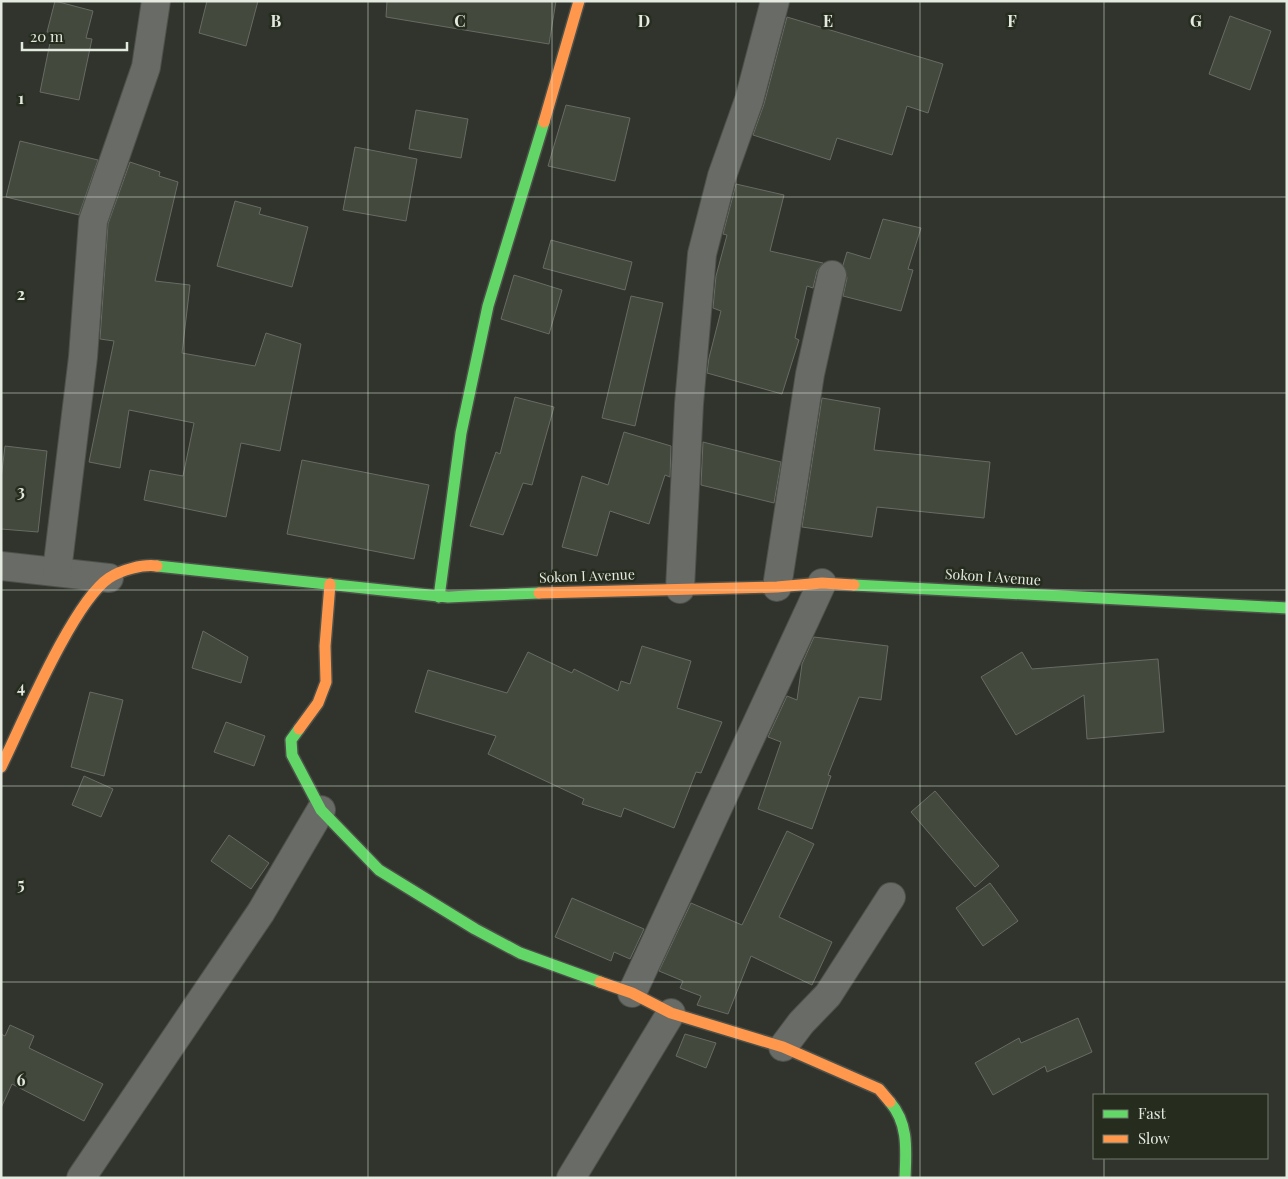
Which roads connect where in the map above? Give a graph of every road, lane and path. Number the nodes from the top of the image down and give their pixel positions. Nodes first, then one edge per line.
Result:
1 (156, 1) edge
2 (579, 1) edge
3 (775, 1) edge
4 (832, 275) dead end
5 (1, 566) edge
6 (57, 571) junction
7 (109, 578) junction
8 (822, 583) junction
9 (330, 584) junction
10 (777, 587) junction
11 (680, 589) junction
12 (439, 597) junction
13 (1287, 608) edge
14 (1, 767) edge
15 (321, 810) junction
16 (891, 896) dead end
17 (632, 993) junction
18 (671, 1012) junction
19 (783, 1048) junction
20 (81, 1178) edge
21 (571, 1178) edge
22 (905, 1178) edge

1 - 6 street
2 - 12 street
3 - 11 street
4 - 10 street
5 - 6 street
6 - 7 street
7 - 9 street, Sokon I Avenue
7 - 14 street, Sokon I Avenue
8 - 10 street, Sokon I Avenue
8 - 13 street, Sokon I Avenue
8 - 17 street
9 - 12 street, Sokon I Avenue
9 - 15 street
10 - 11 street, Sokon I Avenue
11 - 12 street, Sokon I Avenue
15 - 17 street
15 - 20 street
16 - 19 street
17 - 18 street
18 - 19 street
18 - 21 street
19 - 22 street

